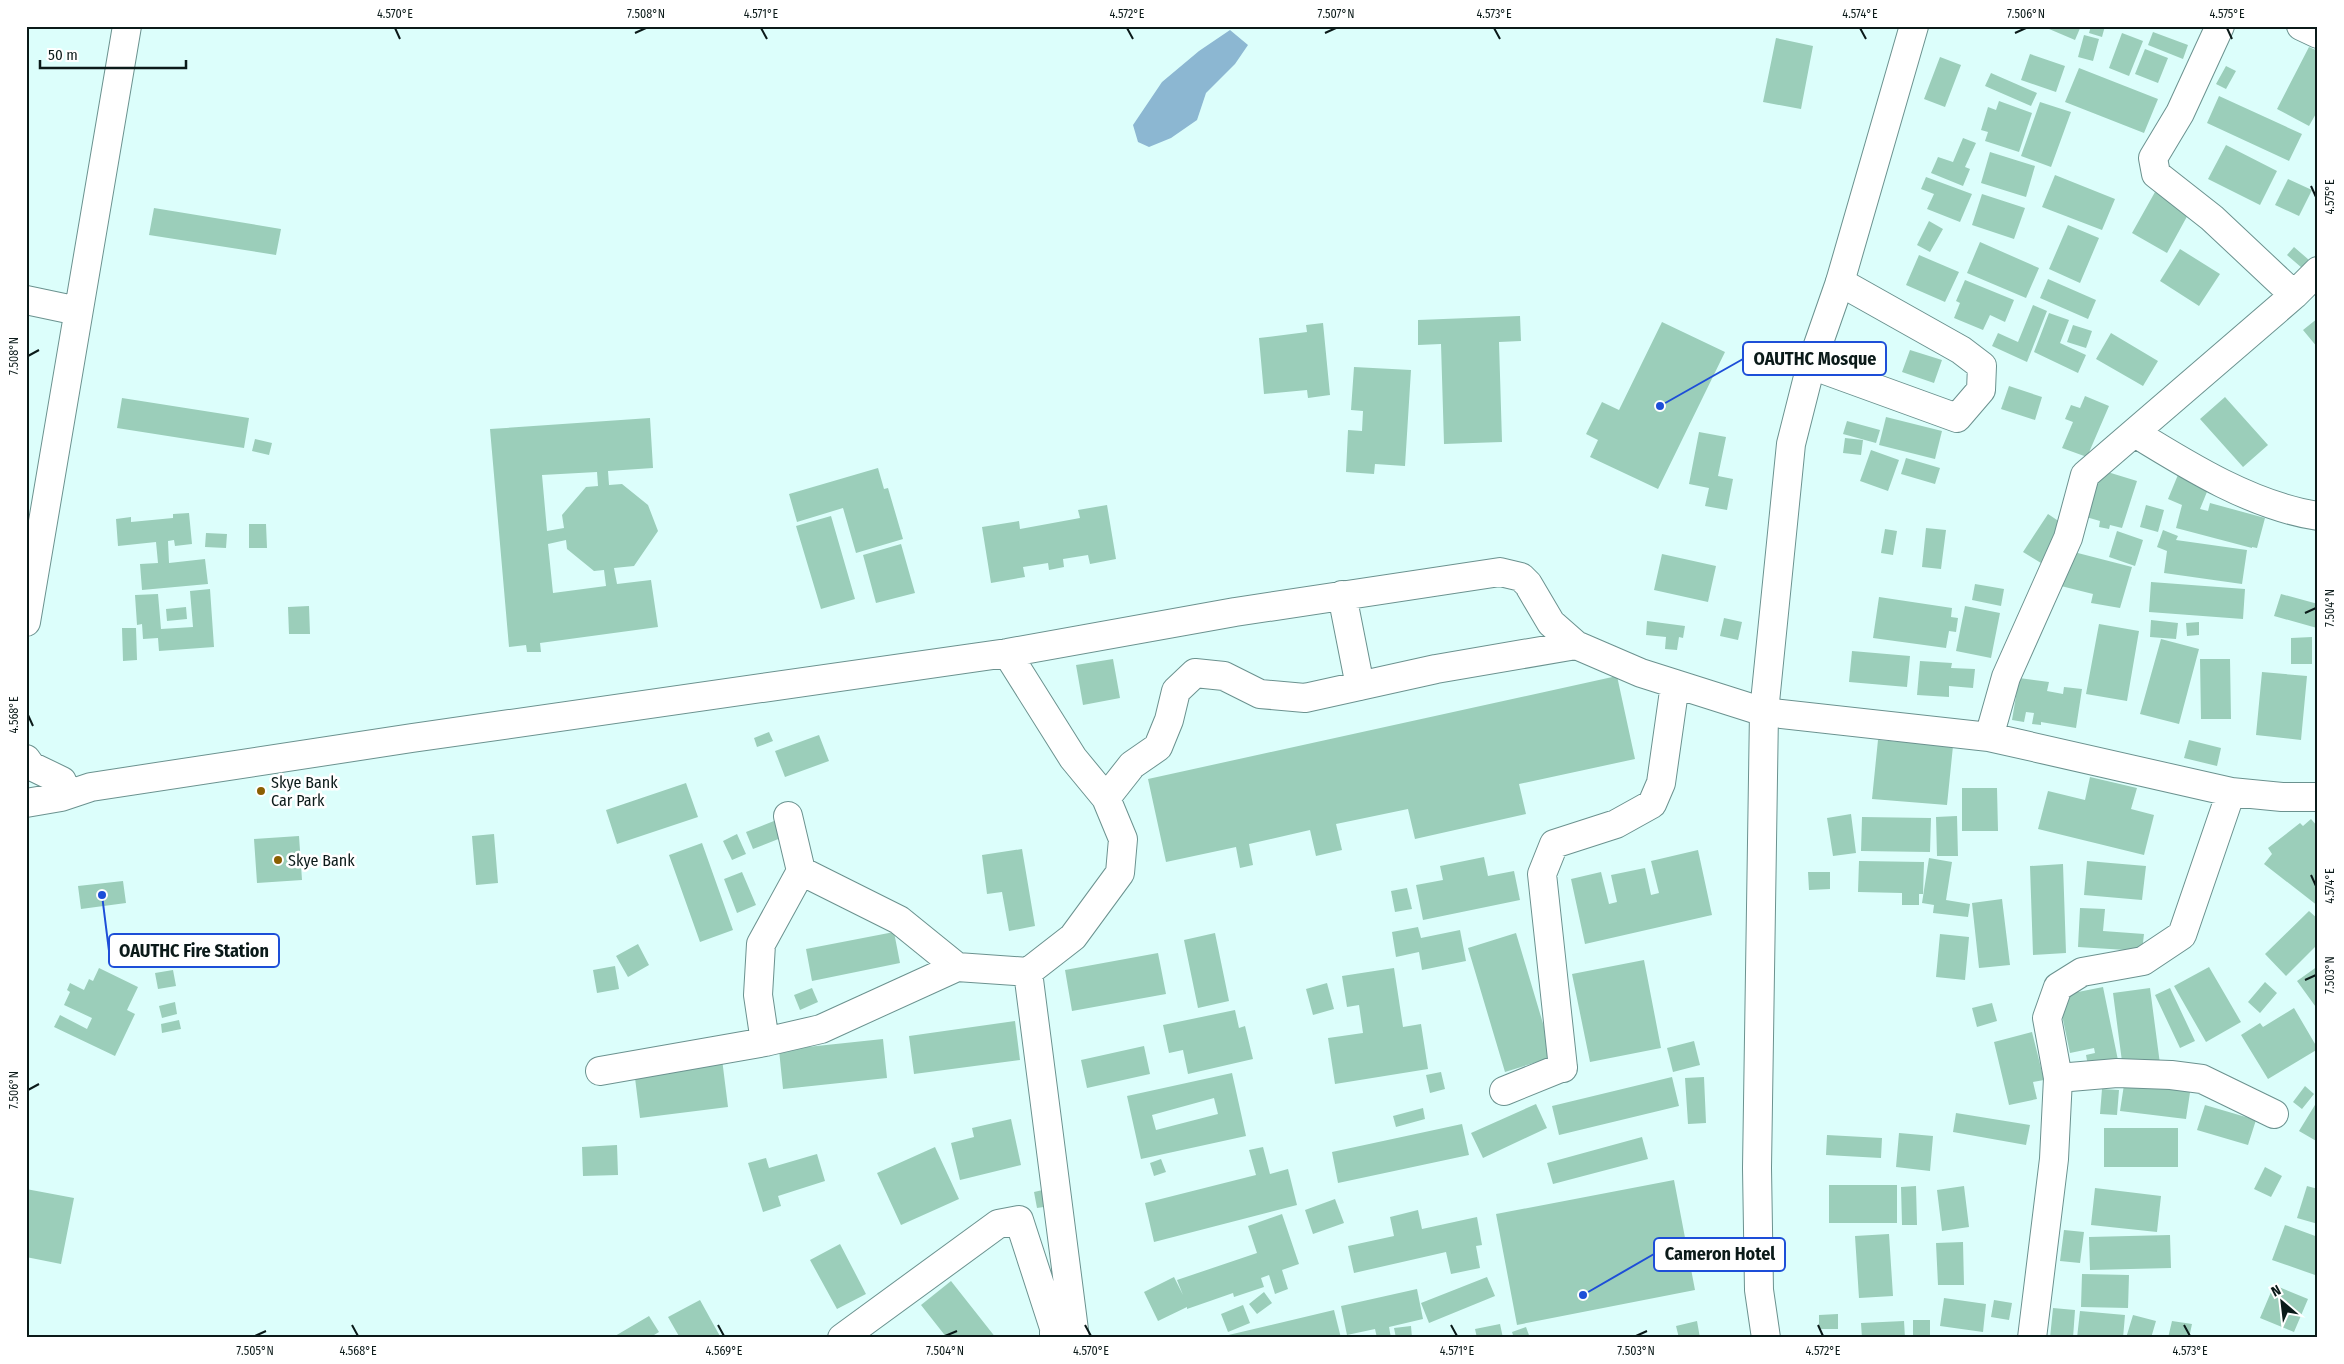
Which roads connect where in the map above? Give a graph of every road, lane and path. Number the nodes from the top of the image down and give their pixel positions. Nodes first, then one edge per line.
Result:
1 (127, 26) edge
2 (1914, 26) edge
3 (2220, 26) edge
4 (2301, 26) edge
5 (2318, 34) edge
6 (2318, 271) edge
7 (1840, 282) junction
8 (2294, 295) junction
9 (26, 300) edge
10 (78, 311) junction
11 (1811, 365) junction
12 (2135, 433) junction
13 (2318, 516) edge
14 (1342, 595) junction
15 (26, 622) edge
16 (1576, 645) junction
17 (1007, 653) junction
18 (1674, 684) junction
19 (1360, 686) junction
20 (1764, 712) junction
21 (1989, 737) junction
22 (26, 759) edge
23 (62, 781) junction
24 (26, 786) edge
25 (91, 787) junction
26 (2231, 792) junction
27 (1106, 798) junction
28 (2318, 798) edge
29 (26, 803) edge
30 (788, 816) dead end
31 (801, 871) junction
32 (957, 967) junction
33 (1028, 972) junction
34 (765, 1042) junction
35 (600, 1071) dead end
36 (2058, 1078) junction
37 (1504, 1091) dead end
38 (2274, 1114) dead end
39 (842, 1338) edge
40 (1054, 1338) edge
41 (1075, 1338) edge
42 (1766, 1338) edge
43 (2032, 1338) edge

1 - 10 street
2 - 7 street
3 - 8 street
4 - 5 street
6 - 8 street
7 - 11 street
7 - 11 street
8 - 12 street
9 - 10 street
10 - 15 street
11 - 20 street
12 - 13 street
12 - 21 street
14 - 16 street
14 - 17 street
14 - 19 street
16 - 18 street
16 - 19 street
17 - 25 street
17 - 27 street
18 - 20 street
18 - 37 street
19 - 27 street
20 - 21 street
20 - 42 street
21 - 26 street
22 - 23 street
23 - 24 street
23 - 25 street
25 - 29 street
26 - 28 street
26 - 36 street
27 - 33 street
30 - 31 street
31 - 32 street
31 - 34 street
32 - 33 street
32 - 34 street
33 - 41 street
34 - 35 street
36 - 38 street
36 - 43 street
39 - 40 street

